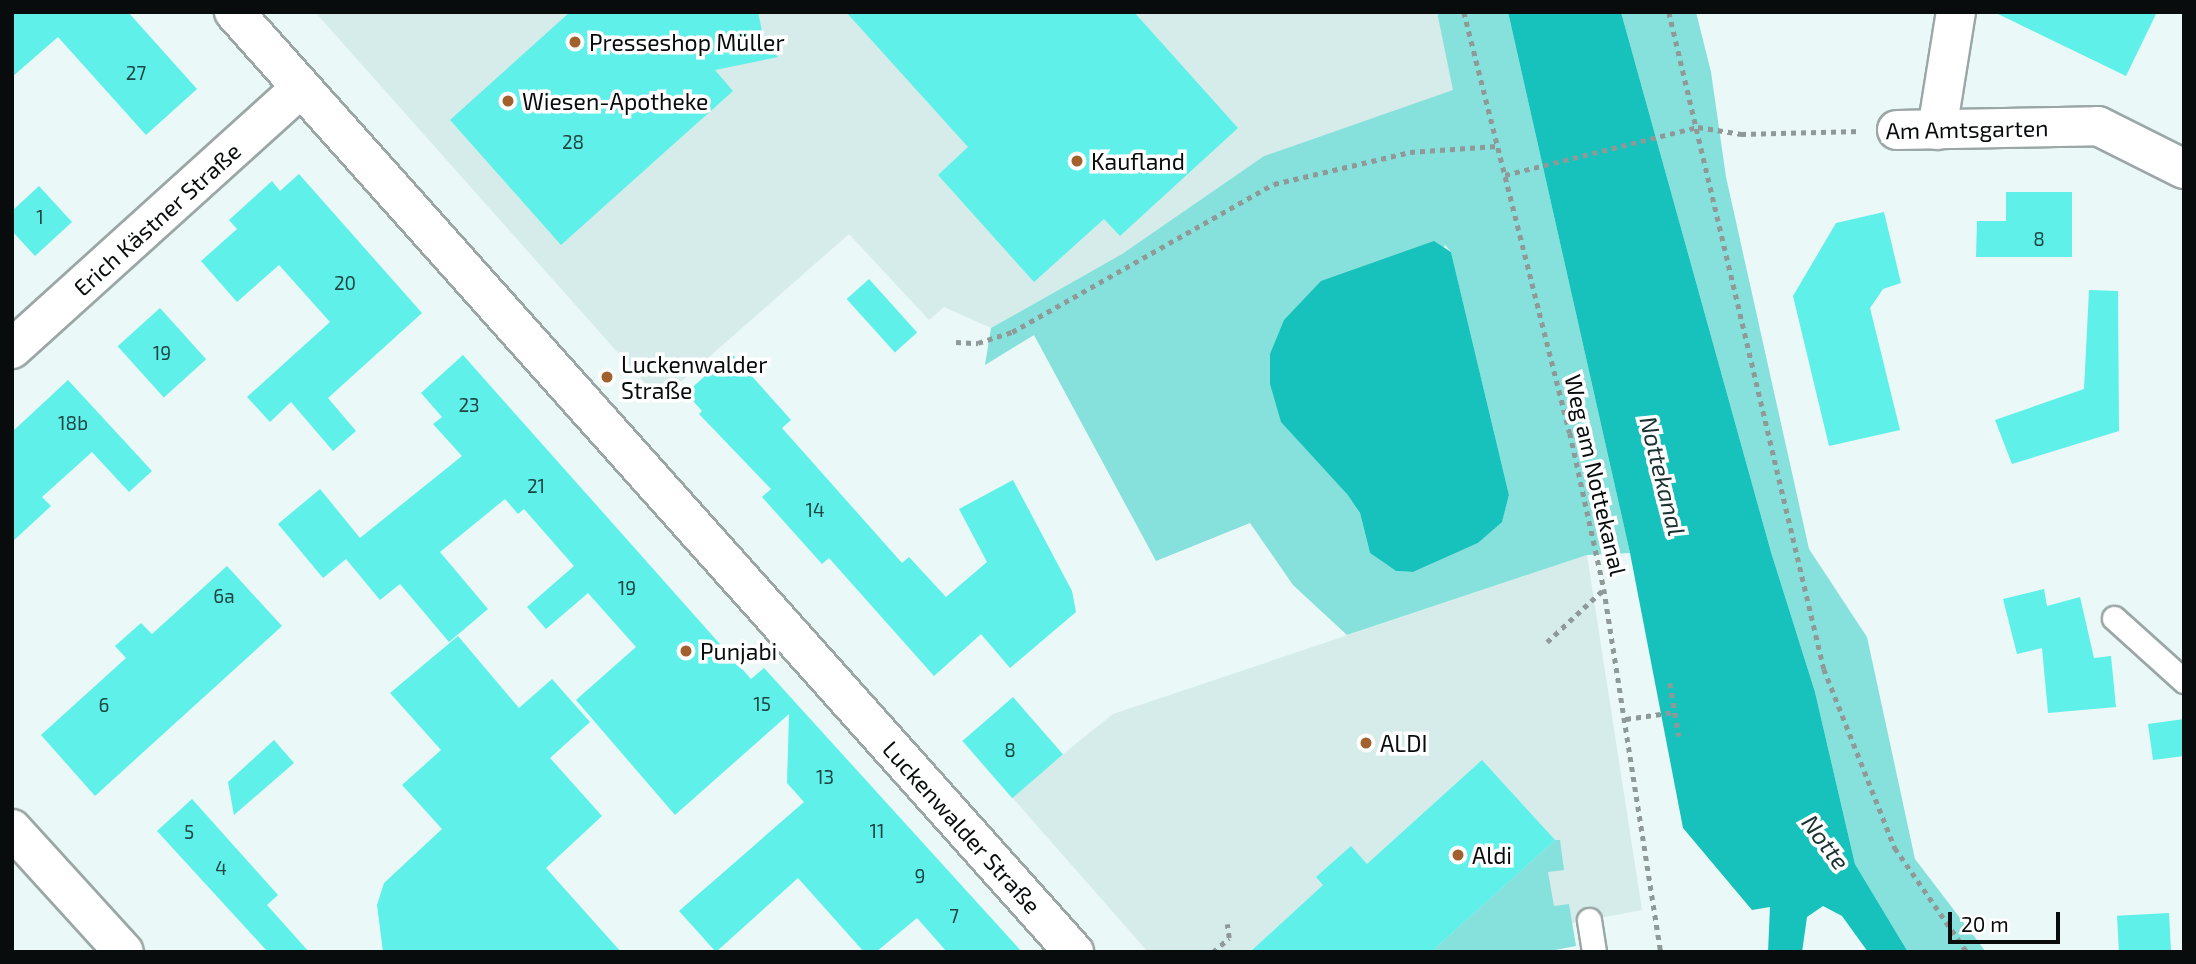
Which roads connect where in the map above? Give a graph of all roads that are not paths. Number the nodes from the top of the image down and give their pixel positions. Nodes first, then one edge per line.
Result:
1 (234, 12) edge
2 (1956, 12) edge
3 (301, 88) junction
4 (1897, 130) road end
5 (1937, 130) junction
6 (2184, 169) edge
7 (12, 349) edge
8 (2114, 618) dead end
9 (2184, 681) edge
10 (12, 829) edge
11 (1589, 920) dead end
12 (124, 952) edge
13 (1074, 952) edge
14 (1594, 952) edge

1 - 3 main road, Luckenwalder Straße
2 - 5 main road
3 - 7 main road, Erich Kästner Straße
3 - 13 main road, Luckenwalder Straße
4 - 5 main road, Am Amtsgarten
5 - 6 main road, Am Amtsgarten
8 - 9 lane
10 - 12 main road
11 - 14 lane

